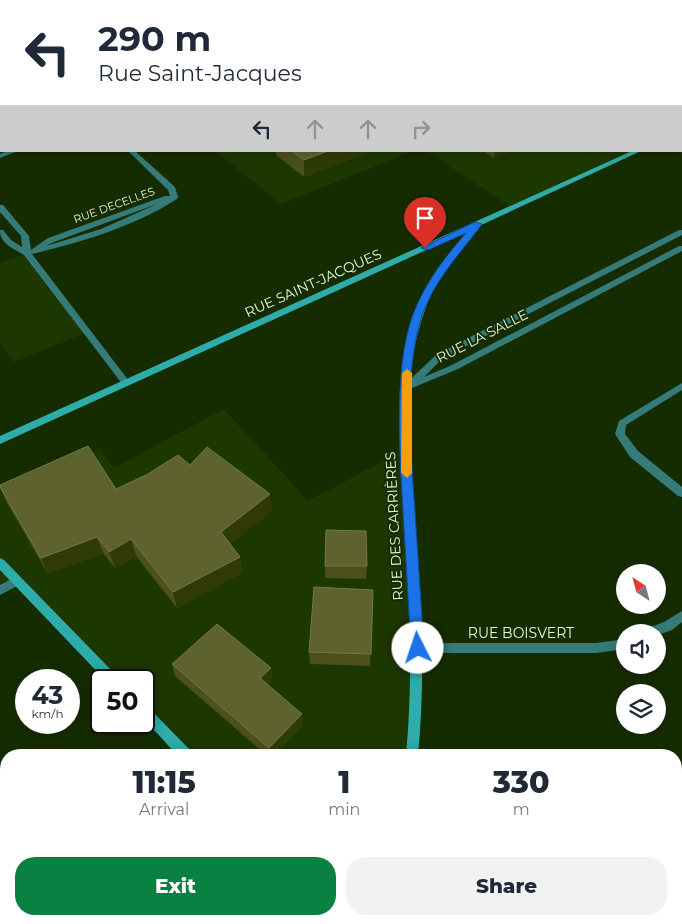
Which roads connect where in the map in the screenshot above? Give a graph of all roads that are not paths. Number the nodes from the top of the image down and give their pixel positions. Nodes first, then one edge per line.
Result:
1 (12, 152) edge
2 (132, 152) edge
3 (636, 152) edge
4 (0, 156) edge
5 (0, 207) edge
6 (478, 224) junction
7 (0, 232) edge
8 (682, 232) edge
9 (682, 248) edge
10 (27, 253) junction
11 (584, 284) junction
12 (595, 292) junction
13 (126, 383) junction
14 (682, 386) edge
15 (405, 389) junction
16 (0, 440) edge
17 (682, 493) edge
18 (0, 563) edge
19 (17, 581) junction
20 (0, 590) edge
21 (682, 616) edge
22 (666, 627) edge
23 (616, 645) edge
24 (418, 648) junction
25 (103, 669) edge
26 (155, 723) edge
27 (180, 749) edge
28 (413, 749) edge

1 - 4 street
2 - 10 street, RUE DECELLES
3 - 6 main road, RUE SAINT-JACQUES
5 - 10 street
6 - 13 main road, RUE SAINT-JACQUES
6 - 15 main road, RUE DES CARRIÈRES
7 - 10 street
8 - 11 street, RUE LA SALLE
9 - 12 street, RUE LA SALLE
10 - 13 street
11 - 12 street
11 - 15 street, RUE LA SALLE
12 - 15 street, RUE LA SALLE
13 - 16 main road, RUE SAINT-JACQUES
14 - 17 street
15 - 24 main road, RUE DES CARRIÈRES
18 - 19 main road
19 - 20 street
19 - 25 main road
21 - 22 street
23 - 24 street, RUE BOISVERT
24 - 28 main road, RUE DES CARRIÈRES
26 - 27 main road

